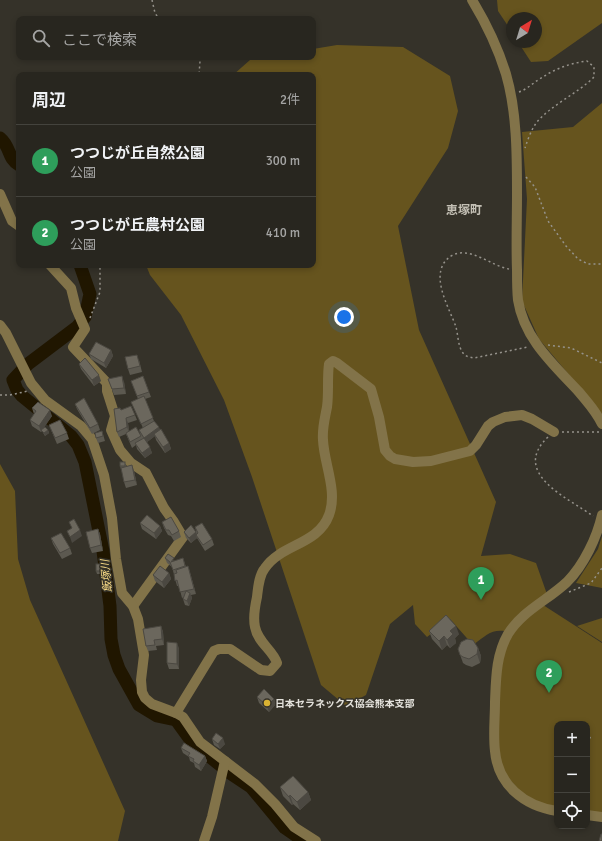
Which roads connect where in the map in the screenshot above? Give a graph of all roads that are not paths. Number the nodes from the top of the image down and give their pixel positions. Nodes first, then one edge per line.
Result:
1 (472, 0) edge
2 (0, 194) edge
3 (16, 223) edge
4 (53, 268) edge
5 (0, 325) edge
6 (602, 424) edge
7 (111, 430) junction
8 (554, 432) road end
9 (92, 439) junction
10 (601, 519) edge
11 (133, 606) junction
12 (176, 712) junction
13 (224, 762) junction
14 (554, 810) edge
15 (590, 815) edge
16 (602, 817) edge
17 (204, 841) edge
18 (316, 841) edge

1 - 6 street
2 - 3 street
4 - 7 street
5 - 9 street
7 - 9 street
7 - 11 street
8 - 12 street
9 - 11 street
10 - 14 street
11 - 12 street
12 - 13 street
13 - 17 street
13 - 18 street
15 - 16 street

